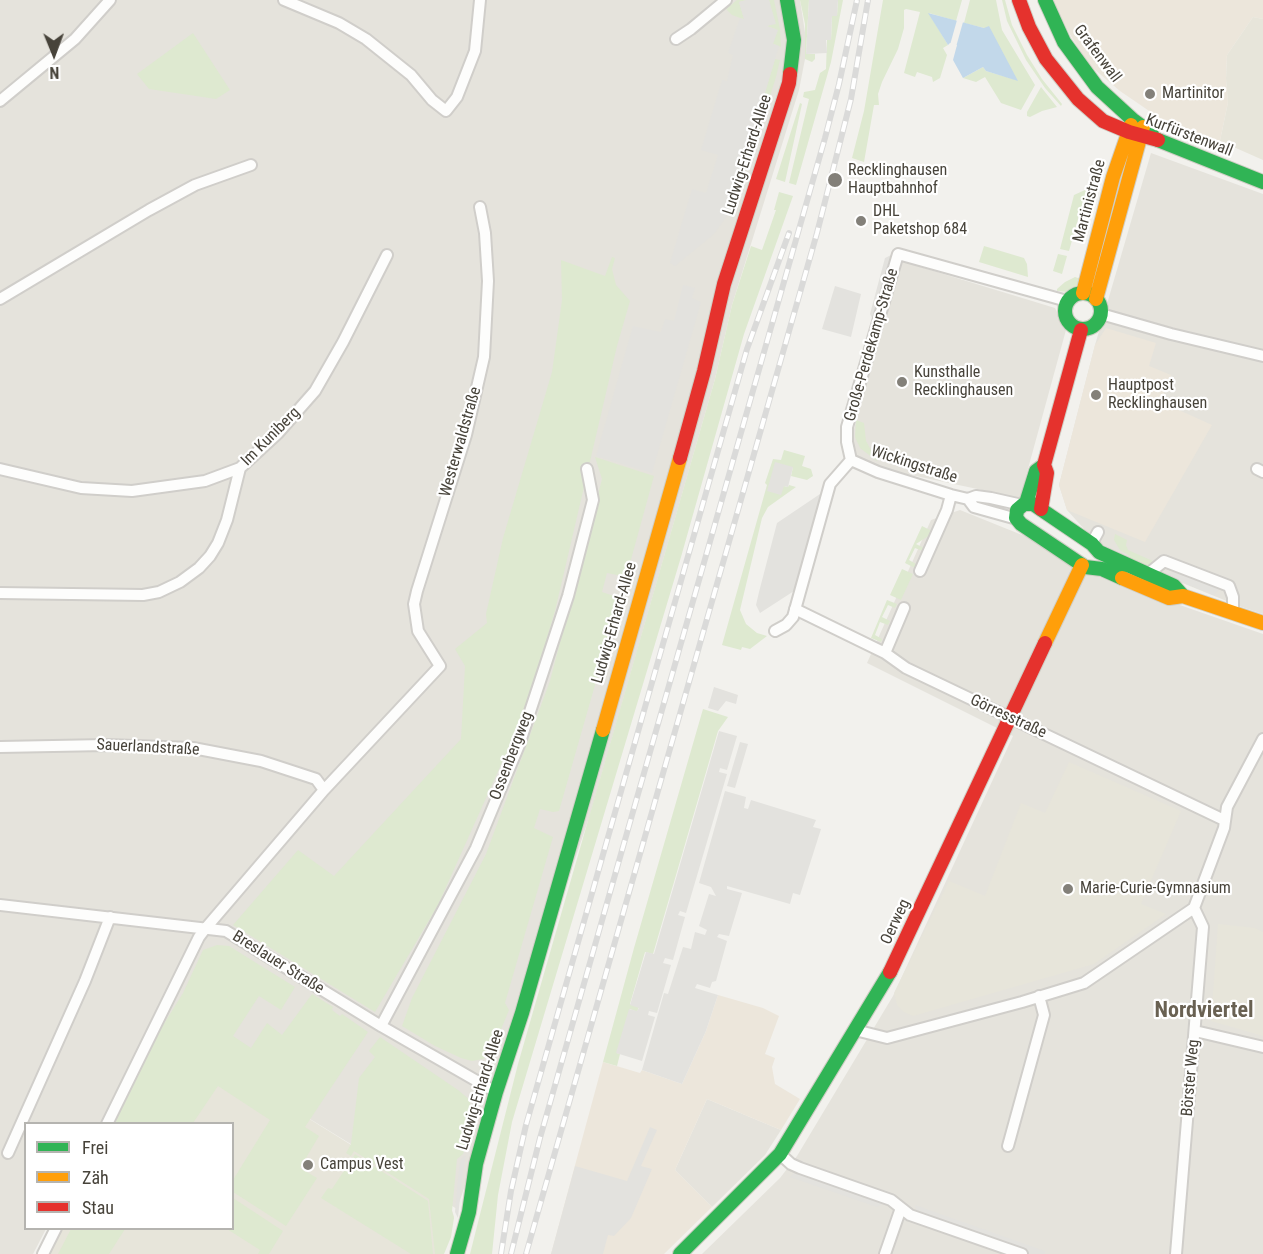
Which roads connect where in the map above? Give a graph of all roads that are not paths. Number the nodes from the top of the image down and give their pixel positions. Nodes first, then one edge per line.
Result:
1 (111, 0) edge
2 (284, 0) edge
3 (480, 0) edge
4 (726, 0) edge
5 (787, 0) edge
6 (1019, 0) edge
7 (1045, 0) edge
8 (676, 39) dead end
9 (0, 101) edge
10 (1137, 128) junction
11 (251, 165) dead end
12 (1263, 182) edge
13 (480, 207) dead end
14 (387, 255) dead end
15 (1090, 296) junction
16 (0, 299) edge
17 (1067, 301) junction
18 (1101, 314) junction
19 (1081, 330) junction
20 (1263, 356) edge
21 (851, 460) junction
22 (1044, 465) junction
23 (240, 468) junction
24 (0, 469) edge
25 (587, 469) dead end
26 (951, 495) junction
27 (968, 499) junction
28 (1024, 504) junction
29 (1041, 509) junction
30 (1017, 519) junction
31 (1096, 542) junction
32 (1087, 566) junction
33 (920, 571) dead end
34 (1148, 574) junction
35 (0, 593) edge
36 (1183, 596) junction
37 (904, 608) dead end
38 (795, 609) junction
39 (1233, 613) junction
40 (1263, 623) edge
41 (776, 631) dead end
42 (885, 653) junction
43 (1008, 718) junction
44 (1263, 739) edge
45 (0, 747) edge
46 (324, 790) junction
47 (1224, 820) junction
48 (0, 904) edge
49 (1194, 908) junction
50 (110, 917) junction
51 (205, 929) junction
52 (1039, 996) junction
53 (381, 1026) junction
54 (855, 1030) junction
55 (1195, 1030) junction
56 (1263, 1047) edge
57 (496, 1092) junction
58 (108, 1122) edge
59 (1008, 1146) dead end
60 (8, 1153) dead end
61 (780, 1154) junction
62 (901, 1208) junction
63 (55, 1230) edge
64 (43, 1254) edge
65 (457, 1254) edge
66 (680, 1254) edge
67 (885, 1254) edge
68 (1022, 1254) edge
69 (1176, 1254) edge

1 - 9 street
2 - 3 street
4 - 8 street
5 - 57 main road, Ludwig-Erhard-Allee
6 - 10 main road, Kurfürstenwall
7 - 10 main road, Grafenwall
10 - 12 main road, Kurfürstenwall
10 - 15 main road, Martinistraße
11 - 16 street
13 - 46 street, Westerwaldstraße
14 - 23 street, Im Kuniberg
15 - 17 main road
15 - 18 main road
17 - 19 main road
17 - 21 street, Große-Perdekamp-Straße
18 - 19 main road
18 - 20 street
19 - 22 main road
21 - 26 street, Wickingstraße
21 - 38 street
22 - 28 main road
22 - 29 main road
23 - 24 street, Im Kuniberg
23 - 35 street
25 - 53 street, Ossenbergweg
26 - 27 street, Wickingstraße
26 - 33 street
27 - 28 street, Wickingstraße
27 - 30 street, Wickingstraße
28 - 29 main road, Wickingstraße
28 - 30 main road
29 - 31 main road, Wickingstraße
30 - 32 main road, Wickingstraße
31 - 32 main road
31 - 34 main road, Wickingstraße
32 - 36 main road, Wickingstraße
32 - 43 main road, Oerweg
34 - 36 main road, Wickingstraße
34 - 39 street
36 - 39 main road, Wickingstraße
37 - 42 street
38 - 41 street
38 - 42 street, Görresstraße
39 - 40 main road, Wickingstraße
42 - 43 street, Görresstraße
43 - 47 street, Görresstraße
43 - 54 main road, Oerweg
44 - 47 street
45 - 46 street, Sauerlandstraße
46 - 51 street
47 - 49 street
48 - 50 street, Breslauer Straße
49 - 52 street
49 - 55 street, Börster Weg
50 - 51 street, Breslauer Straße
50 - 60 street
51 - 53 street, Breslauer Straße
51 - 58 street
52 - 54 street
52 - 59 street
53 - 57 street, Breslauer Straße
54 - 61 main road, Oerweg
55 - 56 street
55 - 69 street, Börster Weg
57 - 65 main road, Ludwig-Erhard-Allee
61 - 62 street
61 - 66 main road, Oerweg
62 - 67 street
62 - 68 street
63 - 64 street

